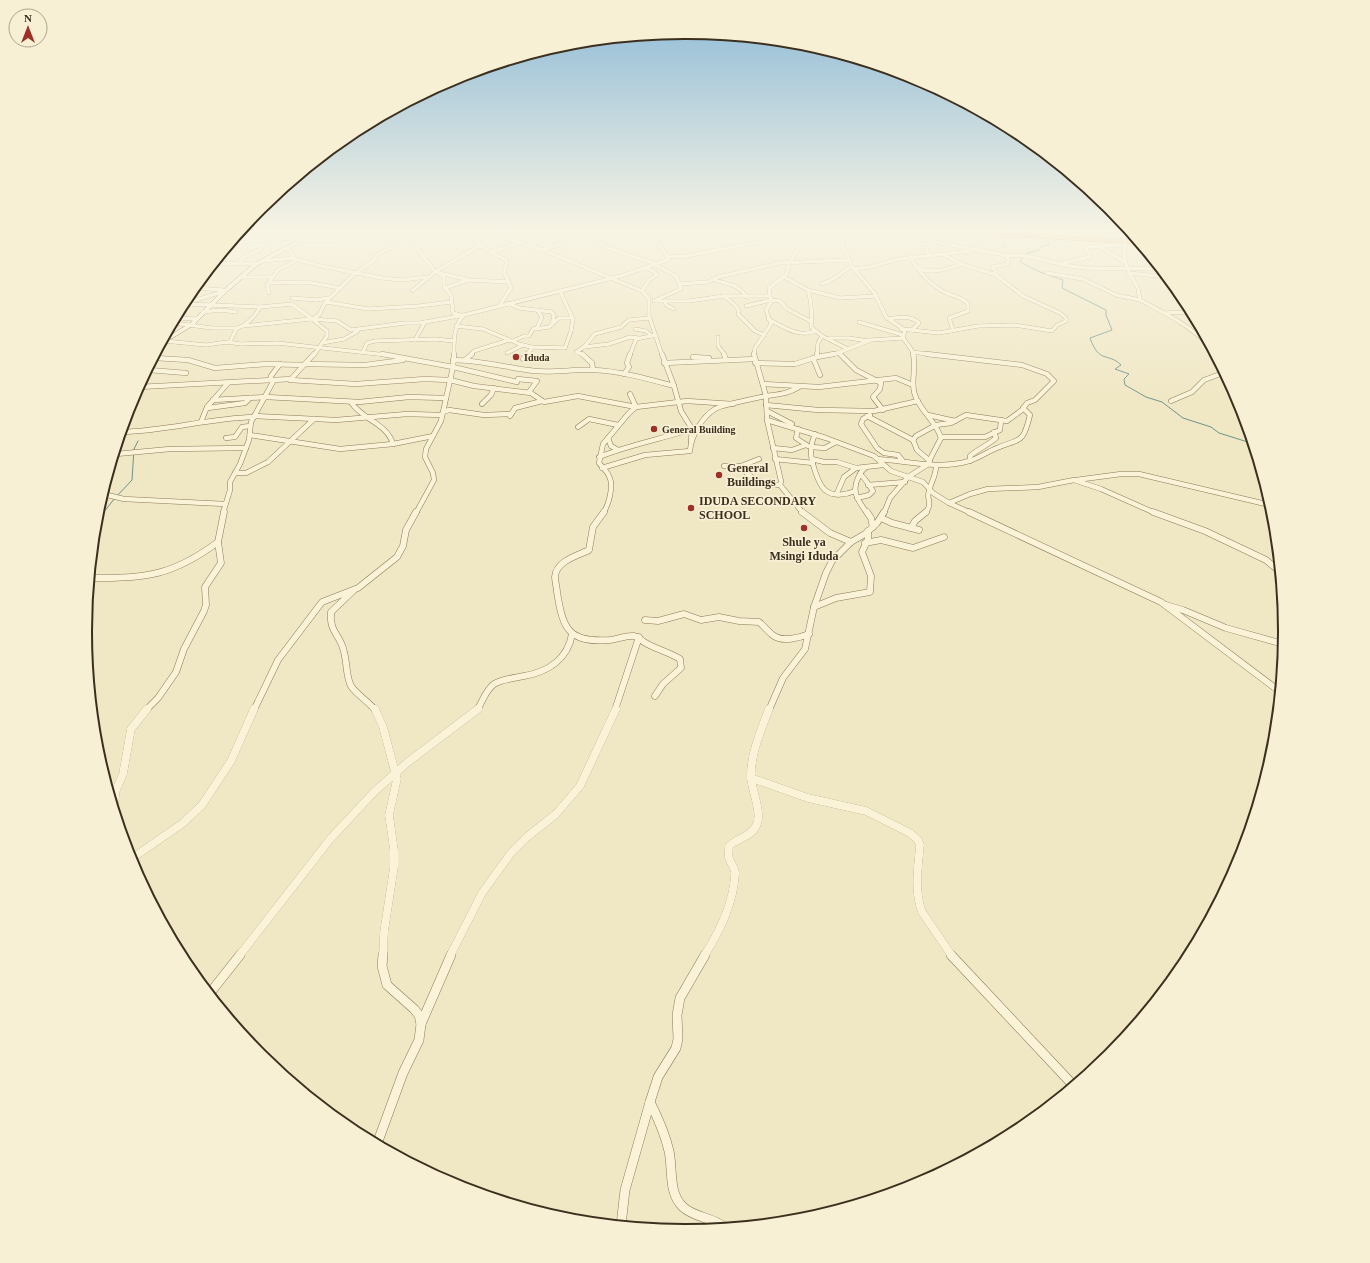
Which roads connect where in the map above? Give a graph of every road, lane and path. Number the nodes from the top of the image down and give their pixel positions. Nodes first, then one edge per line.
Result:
1 (202, 288) edge
2 (229, 288) edge
3 (268, 288) edge
4 (340, 288) edge
5 (416, 288) edge
6 (445, 288) edge
7 (511, 288) edge
8 (572, 288) edge
9 (635, 288) edge
10 (644, 288) edge
11 (681, 288) edge
12 (740, 288) edge
13 (770, 288) edge
14 (804, 288) edge
15 (870, 288) edge
16 (939, 288) edge
17 (1013, 288) edge
18 (1101, 288) edge
19 (1138, 288) edge
20 (226, 290) junction
21 (808, 290) junction
22 (412, 291) dead end
23 (560, 291) junction
24 (642, 291) junction
25 (269, 293) dead end
26 (665, 296) junction
27 (724, 296) junction
28 (876, 296) junction
29 (331, 297) junction
30 (746, 297) junction
31 (292, 298) dead end
32 (770, 298) junction
33 (193, 300) edge
34 (1140, 300) junction
35 (326, 302) junction
36 (452, 302) junction
37 (651, 302) junction
38 (665, 302) junction
39 (508, 303) junction
40 (191, 304) edge
41 (211, 305) junction
42 (500, 305) junction
43 (260, 306) junction
44 (746, 306) dead end
45 (674, 309) dead end
46 (537, 310) junction
47 (203, 312) junction
48 (236, 312) dead end
49 (1184, 312) edge
50 (1165, 313) junction
51 (464, 315) junction
52 (182, 318) edge
53 (572, 318) junction
54 (650, 318) junction
55 (196, 319) junction
56 (312, 319) junction
57 (768, 319) junction
58 (888, 320) junction
59 (425, 322) junction
60 (812, 322) junction
61 (859, 322) dead end
62 (179, 324) edge
63 (552, 325) junction
64 (189, 326) junction
65 (243, 326) junction
66 (456, 326) junction
67 (238, 328) junction
68 (363, 329) junction
69 (536, 329) junction
70 (635, 329) dead end
71 (901, 329) junction
72 (912, 330) junction
73 (950, 331) junction
74 (816, 332) junction
75 (172, 334) edge
76 (764, 335) junction
77 (654, 336) junction
78 (822, 336) junction
79 (1198, 336) edge
80 (718, 337) dead end
81 (903, 337) junction
82 (638, 338) junction
83 (828, 338) junction
84 (415, 340) junction
85 (511, 340) junction
86 (169, 341) edge
87 (454, 341) junction
88 (868, 341) junction
89 (230, 342) junction
90 (322, 343) junction
91 (523, 345) junction
92 (533, 347) junction
93 (584, 347) junction
94 (319, 348) junction
95 (848, 349) junction
96 (363, 352) junction
97 (913, 352) junction
98 (507, 353) dead end
99 (839, 353) junction
100 (692, 357) dead end
101 (160, 358) edge
102 (815, 358) junction
103 (523, 359) dead end
104 (410, 360) junction
105 (467, 360) junction
106 (726, 360) junction
107 (755, 361) junction
108 (664, 363) junction
109 (280, 364) junction
110 (453, 364) junction
111 (490, 364) junction
112 (304, 365) junction
113 (486, 368) dead end
114 (506, 368) junction
115 (153, 370) edge
116 (524, 370) junction
117 (593, 370) junction
118 (186, 373) dead end
119 (624, 374) junction
120 (820, 374) dead end
121 (1219, 375) edge
122 (499, 378) junction
123 (272, 380) junction
124 (290, 380) junction
125 (450, 380) junction
126 (517, 381) junction
127 (878, 381) junction
128 (228, 382) junction
129 (763, 384) junction
130 (913, 385) junction
131 (674, 386) junction
132 (146, 387) edge
133 (799, 387) junction
134 (494, 388) junction
135 (510, 390) junction
136 (529, 392) junction
137 (630, 394) dead end
138 (766, 396) junction
139 (266, 397) junction
140 (250, 398) junction
141 (446, 398) junction
142 (213, 400) junction
143 (542, 401) junction
144 (679, 401) junction
145 (918, 401) junction
146 (351, 402) junction
147 (1171, 402) dead end
148 (482, 404) dead end
149 (733, 404) junction
150 (766, 405) junction
151 (636, 407) junction
152 (208, 408) junction
153 (1023, 408) junction
154 (883, 410) junction
155 (767, 411) junction
156 (874, 411) junction
157 (444, 412) junction
158 (928, 415) junction
159 (254, 416) junction
160 (867, 416) junction
161 (366, 418) junction
162 (314, 419) junction
163 (767, 420) junction
164 (955, 421) junction
165 (1001, 421) junction
166 (201, 422) junction
167 (688, 423) junction
168 (618, 425) junction
169 (936, 425) junction
170 (250, 426) junction
171 (578, 427) dead end
172 (692, 429) junction
173 (799, 430) junction
174 (128, 432) edge
175 (682, 432) junction
176 (994, 432) junction
177 (815, 434) junction
178 (250, 435) junction
179 (434, 436) junction
180 (226, 438) dead end
181 (608, 438) junction
182 (941, 438) junction
183 (913, 440) junction
184 (691, 441) junction
185 (289, 442) junction
186 (836, 442) junction
187 (393, 444) junction
188 (809, 446) junction
189 (246, 448) junction
190 (773, 448) junction
191 (618, 450) junction
192 (120, 454) edge
193 (599, 457) junction
194 (759, 459) dead end
195 (776, 459) junction
196 (878, 459) junction
197 (902, 460) junction
198 (813, 461) junction
199 (970, 462) junction
200 (928, 463) junction
201 (882, 465) junction
202 (724, 466) dead end
203 (741, 466) junction
204 (936, 466) junction
205 (602, 468) junction
206 (856, 468) junction
207 (865, 468) junction
208 (235, 472) junction
209 (860, 474) junction
210 (907, 480) junction
211 (1074, 480) junction
212 (868, 485) junction
213 (779, 486) dead end
214 (929, 489) junction
215 (855, 491) junction
216 (837, 494) junction
217 (109, 495) edge
218 (857, 498) junction
219 (949, 503) junction
220 (1263, 503) edge
221 (224, 504) junction
222 (881, 518) junction
223 (911, 528) junction
224 (871, 529) junction
225 (919, 530) dead end
226 (944, 537) dead end
227 (218, 542) junction
228 (851, 542) junction
229 (866, 543) junction
230 (1273, 566) edge
231 (96, 578) edge
232 (358, 588) junction
233 (1166, 605) junction
234 (814, 607) junction
235 (646, 620) dead end
236 (572, 634) junction
237 (809, 634) junction
238 (639, 637) junction
239 (1277, 642) edge
240 (1274, 687) edge
241 (655, 696) dead end
242 (395, 774) junction
243 (751, 778) junction
244 (116, 794) edge
245 (137, 855) edge
246 (213, 989) edge
247 (421, 1024) junction
248 (1070, 1082) edge
249 (650, 1102) junction
250 (379, 1139) edge
251 (622, 1220) edge
252 (720, 1223) edge

1 - 20 street
2 - 20 street
3 - 25 street
4 - 29 street
5 - 22 street
6 - 36 street
7 - 42 street
8 - 23 street
9 - 24 street
10 - 24 street
11 - 26 street
12 - 30 street
13 - 32 street
14 - 21 street
15 - 28 street
16 - 73 street
17 - 73 street
18 - 34 street
19 - 34 street
20 - 33 street
20 - 41 street
21 - 28 street
21 - 60 street
23 - 39 street
23 - 53 street
24 - 37 street
26 - 37 street
26 - 38 street
27 - 30 street
27 - 38 street
27 - 76 street
28 - 58 street
29 - 31 street
29 - 35 street
30 - 32 street
32 - 44 street
32 - 57 street
32 - 60 street
34 - 50 street
35 - 36 street
35 - 56 street
36 - 51 street
37 - 38 street
37 - 54 street
38 - 45 street
39 - 42 street
39 - 46 street
40 - 41 street
41 - 43 street
41 - 47 street
42 - 51 street
43 - 56 street
43 - 65 street
46 - 63 street
46 - 69 street
47 - 48 street
47 - 55 street
49 - 50 street
50 - 79 street
51 - 59 street
51 - 66 street
52 - 55 street
53 - 63 street
53 - 92 street
54 - 77 street
54 - 93 street
55 - 64 street
56 - 65 street
56 - 68 street
56 - 90 street
57 - 74 street
57 - 76 street
58 - 71 street
58 - 72 street
59 - 68 street
59 - 84 street
60 - 74 street
61 - 81 street
62 - 64 street
63 - 69 street
64 - 67 street
64 - 75 street
65 - 67 street
66 - 85 street
66 - 87 street
67 - 89 street
68 - 90 street
69 - 85 street
70 - 77 street
71 - 72 street
71 - 81 street
72 - 73 street
74 - 78 street
76 - 107 street
77 - 82 street
77 - 108 street
78 - 83 street
78 - 102 street
80 - 106 street
81 - 88 street
81 - 97 street
82 - 93 street
82 - 119 street
83 - 88 street
83 - 95 street
84 - 87 street
84 - 96 street
85 - 91 street
85 - 105 street
86 - 89 street
87 - 110 street
88 - 95 street
89 - 94 street
90 - 94 street
91 - 92 street
91 - 98 street
92 - 103 street
93 - 117 street
94 - 96 street
94 - 112 street
95 - 99 street
96 - 104 street
97 - 130 street
97 - 153 street
99 - 102 street
99 - 127 street
100 - 106 street
101 - 109 street
102 - 107 street
102 - 120 street
104 - 110 street
104 - 112 street
105 - 110 street
105 - 111 street
106 - 107 street
106 - 108 street
107 - 129 street
108 - 131 street
109 - 112 street
109 - 123 street
110 - 122 street
110 - 125 street
111 - 113 street
111 - 114 street
112 - 124 street
114 - 116 street
114 - 122 street
115 - 118 street
116 - 117 street
116 - 126 street
117 - 119 street
119 - 131 street
121 - 147 street
122 - 126 street
123 - 124 street
123 - 128 street
123 - 139 street
124 - 125 street
125 - 134 street
125 - 141 street
126 - 135 street
126 - 136 street
127 - 130 street
127 - 133 street
127 - 154 street
128 - 132 street
128 - 142 street
129 - 133 street
129 - 138 street
130 - 145 street
131 - 144 street
133 - 138 street
134 - 135 street
134 - 148 street
135 - 136 street
136 - 143 street
137 - 151 street
138 - 149 street
138 - 150 street
139 - 140 street
139 - 146 street
139 - 159 street
140 - 142 street
140 - 152 street
141 - 146 street
141 - 157 street
142 - 152 street
143 - 151 street
143 - 157 street
144 - 149 street
144 - 151 street
144 - 167 street
145 - 154 street
145 - 158 street
146 - 161 street
149 - 184 street
150 - 155 street
150 - 156 street
151 - 168 street
152 - 166 street
153 - 165 street
153 - 199 street
154 - 156 street
155 - 163 street
155 - 173 street
156 - 160 street
157 - 161 street
157 - 179 street
158 - 164 street
158 - 169 street
159 - 162 street
159 - 166 street
159 - 170 street
160 - 183 street
160 - 197 street
161 - 162 street
161 - 187 street
162 - 185 street
163 - 173 street
163 - 190 street
164 - 165 street
164 - 169 street
165 - 176 street
166 - 174 street
167 - 172 street
167 - 175 street
168 - 171 street
168 - 181 street
169 - 182 street
169 - 183 street
170 - 178 street
170 - 180 street
172 - 175 street
172 - 184 street
173 - 177 street
173 - 188 street
175 - 191 street
176 - 182 street
176 - 199 street
177 - 186 street
177 - 188 street
178 - 185 street
178 - 189 street
179 - 187 street
179 - 232 street
181 - 191 street
181 - 193 street
182 - 200 street
183 - 200 street
184 - 205 street
185 - 187 street
185 - 208 street
186 - 188 street
186 - 196 street
188 - 190 street
188 - 195 street
188 - 198 street
189 - 192 street
189 - 208 street
190 - 195 street
191 - 193 street
193 - 205 street
194 - 203 street
195 - 198 street
195 - 228 street
196 - 197 street
196 - 201 street
197 - 200 street
198 - 206 street
198 - 216 street
199 - 204 street
200 - 204 street
200 - 210 street
201 - 207 street
201 - 210 street
202 - 203 street
203 - 213 street
204 - 214 street
205 - 236 street
206 - 207 street
206 - 216 street
207 - 209 street
208 - 221 street
209 - 212 street
209 - 215 street
210 - 212 street
210 - 214 street
210 - 222 street
211 - 219 street
211 - 220 street
211 - 230 street
212 - 218 street
214 - 219 street
214 - 223 street
215 - 216 street
215 - 218 street
217 - 221 street
218 - 224 street
219 - 233 street
221 - 227 street
222 - 223 street
222 - 224 street
223 - 225 street
224 - 228 street
224 - 229 street
226 - 229 street
227 - 231 street
227 - 244 street
228 - 234 street
229 - 234 street
232 - 242 street
232 - 245 street
233 - 239 street
233 - 240 street
234 - 237 street
235 - 237 street
236 - 238 street
236 - 242 street
237 - 243 street
238 - 241 street
238 - 247 street
242 - 246 street
242 - 247 street
243 - 248 street
243 - 249 street
247 - 250 street
249 - 251 street
249 - 252 street

